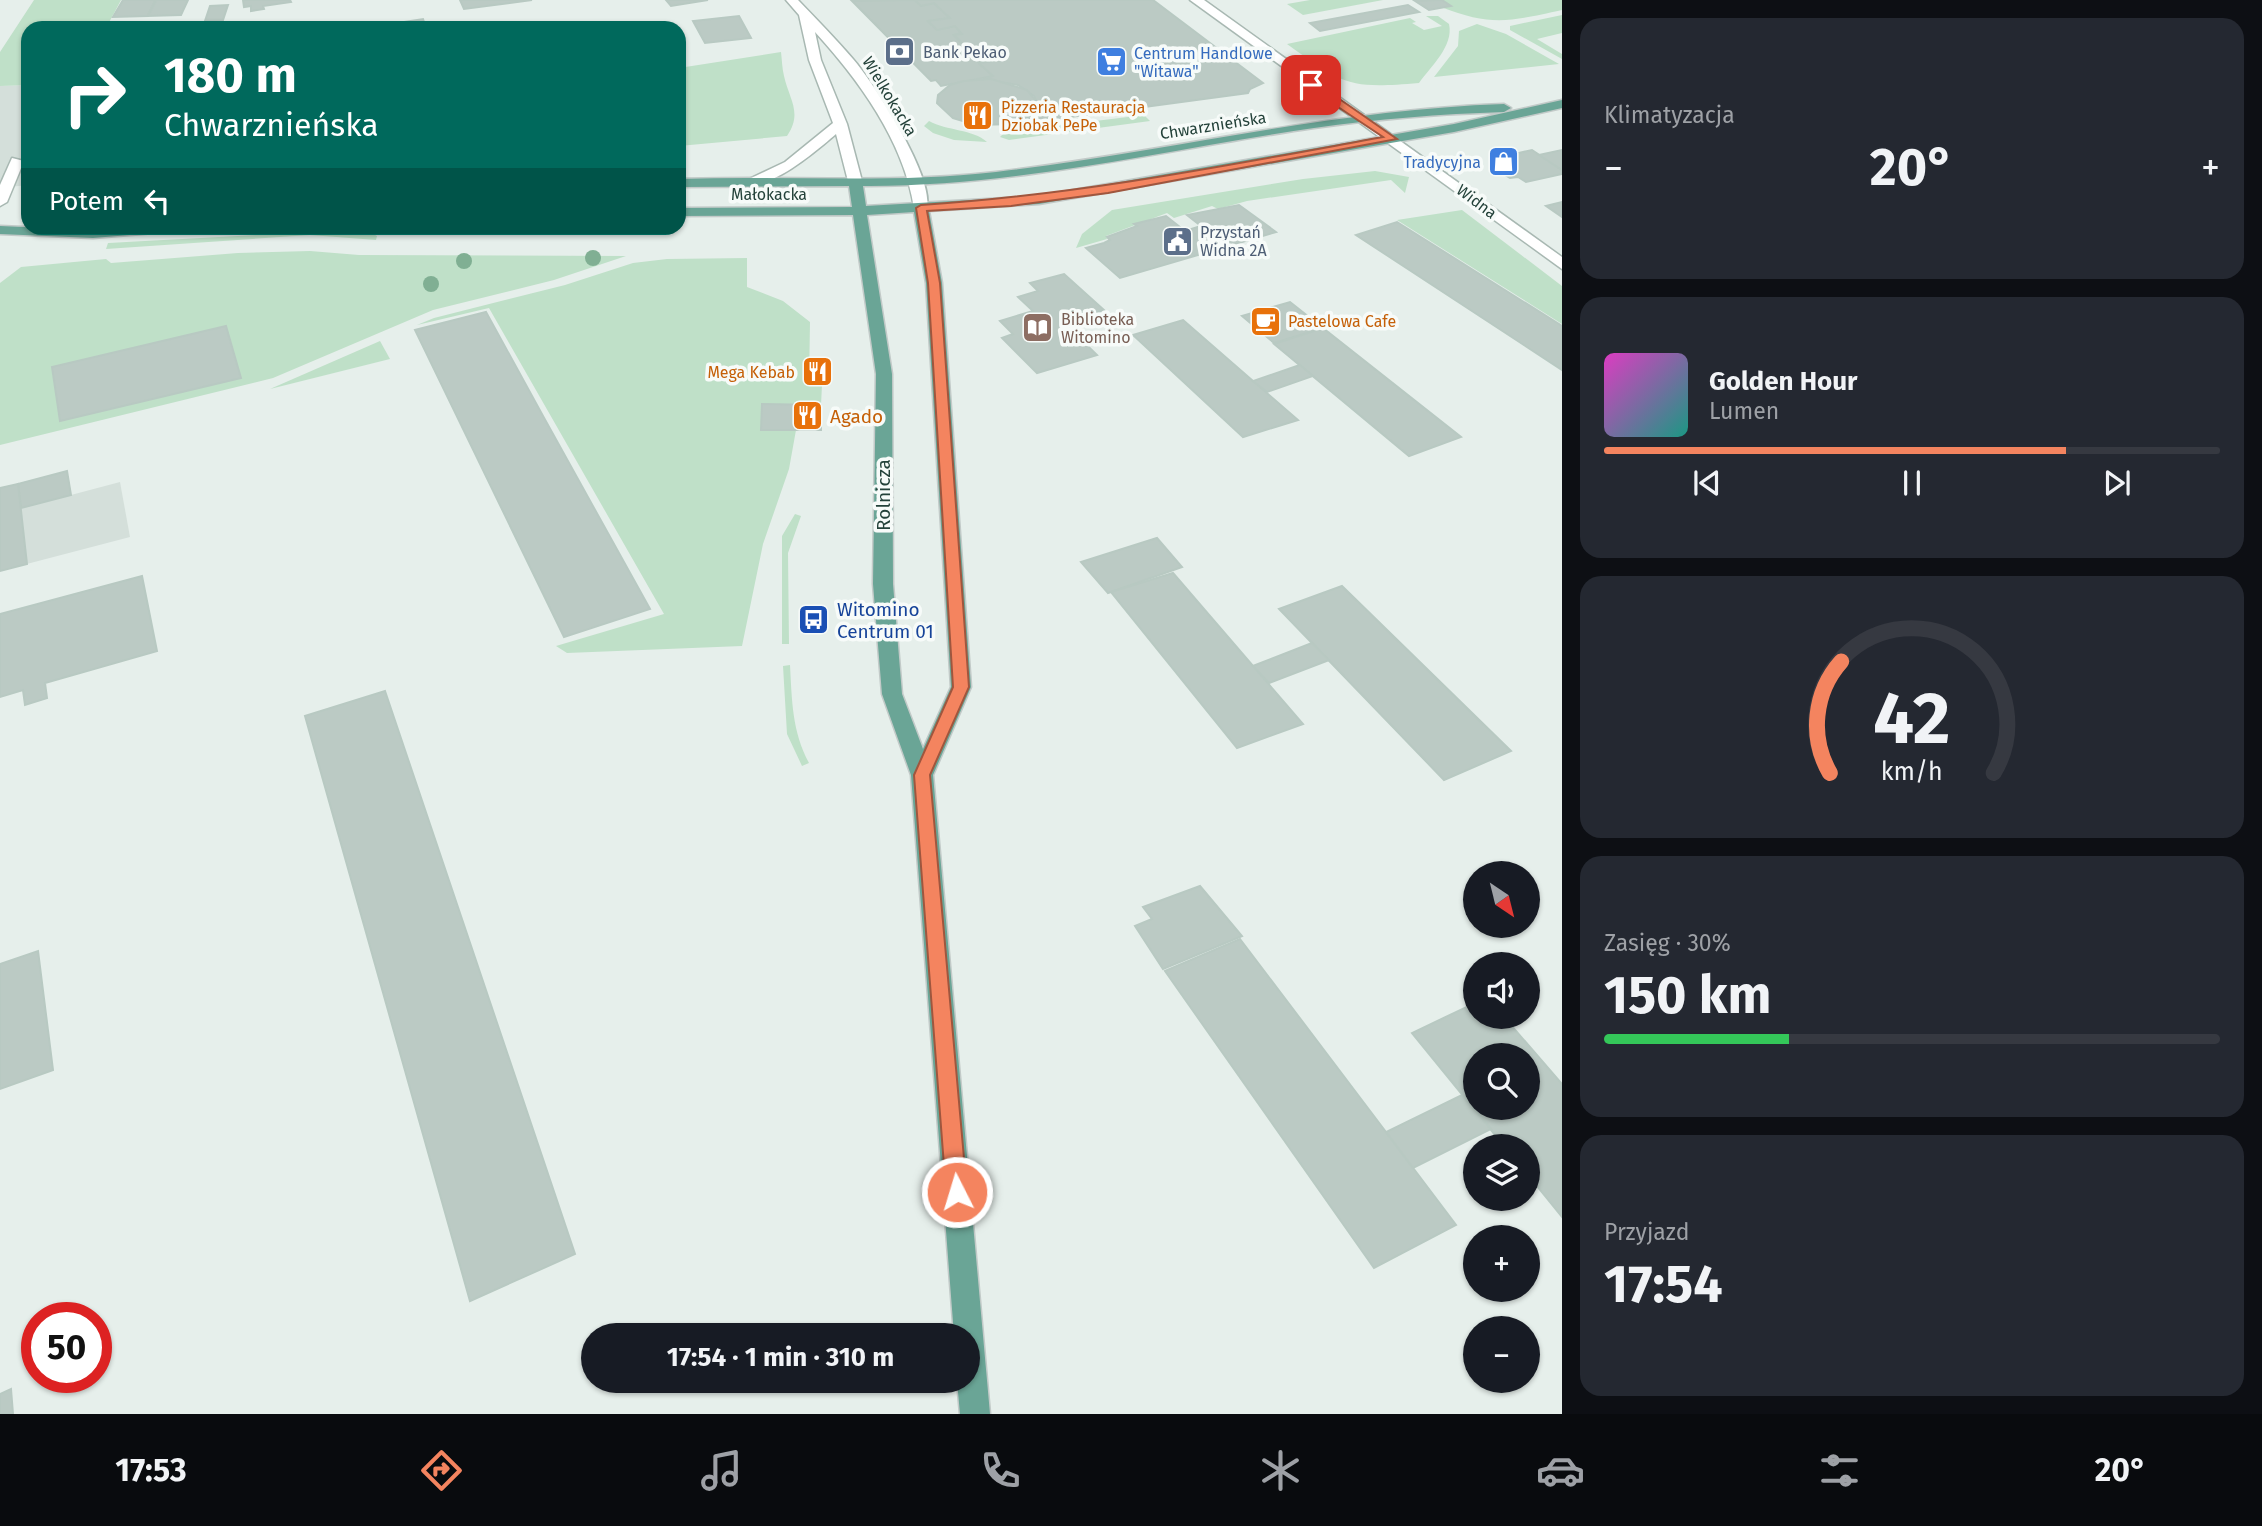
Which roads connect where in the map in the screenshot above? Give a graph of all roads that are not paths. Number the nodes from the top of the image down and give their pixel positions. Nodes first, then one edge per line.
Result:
1 (792, 0) edge
2 (1196, 0) edge
3 (805, 15) junction
4 (1562, 104) edge
5 (1536, 108) junction
6 (1362, 118) junction
7 (840, 124) junction
8 (1392, 139) junction
9 (0, 162) edge
10 (754, 180) junction
11 (855, 181) junction
12 (917, 181) junction
13 (686, 183) edge
14 (0, 202) edge
15 (921, 208) junction
16 (859, 211) junction
17 (686, 212) edge
18 (21, 224) edge
19 (0, 229) edge
20 (21, 230) edge
21 (1562, 264) edge
22 (922, 775) junction
23 (975, 1414) edge

1 - 3 street, Wielkokacka
2 - 6 street, Widna
3 - 7 street, Wielkokacka
3 - 12 street, Wielkokacka
4 - 5 main road, Chwarznieńska
5 - 6 main road, Chwarznieńska
5 - 8 main road, Chwarznieńska
6 - 8 street, Widna
6 - 12 main road, Chwarznieńska
7 - 10 street
7 - 11 street, Wielkokacka
8 - 15 main road, Chwarznieńska
8 - 21 street, Widna
9 - 14 street
10 - 11 main road, Małokacka
10 - 13 main road, Małokacka
11 - 12 main road, Chwarznieńska
11 - 16 main road, Wielkokacka
12 - 15 street, Wielkokacka
15 - 16 main road, Chwarznieńska
15 - 22 main road, Rolnicza
16 - 17 main road, Małokacka
16 - 22 main road, Rolnicza
18 - 19 main road
19 - 20 main road
22 - 23 main road, Rolnicza

